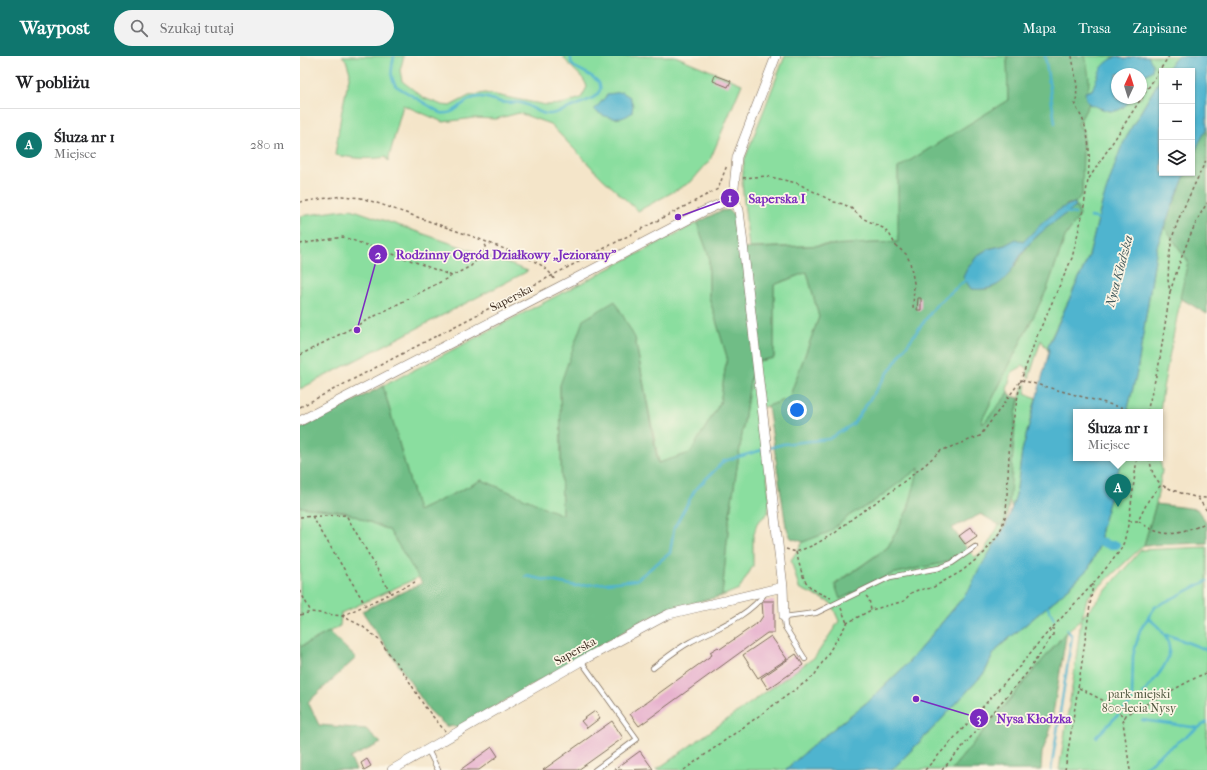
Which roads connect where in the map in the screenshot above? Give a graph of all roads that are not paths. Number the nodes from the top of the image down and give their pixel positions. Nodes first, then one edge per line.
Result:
1 (776, 56) edge
2 (733, 198) junction
3 (300, 421) edge
4 (976, 547) dead end
5 (783, 587) junction
6 (768, 591) junction
7 (784, 617) junction
8 (805, 659) dead end
9 (581, 661) junction
10 (653, 668) dead end
11 (428, 750) junction
12 (394, 770) edge
13 (438, 770) edge
14 (595, 770) edge

1 - 2 street
2 - 3 street, Saperska
2 - 5 street
4 - 7 lane
5 - 6 street, Saperska
5 - 7 street
6 - 9 street, Saperska
6 - 10 lane
7 - 8 lane
9 - 11 street, Saperska
9 - 14 lane
11 - 12 street, Saperska
11 - 13 lane

